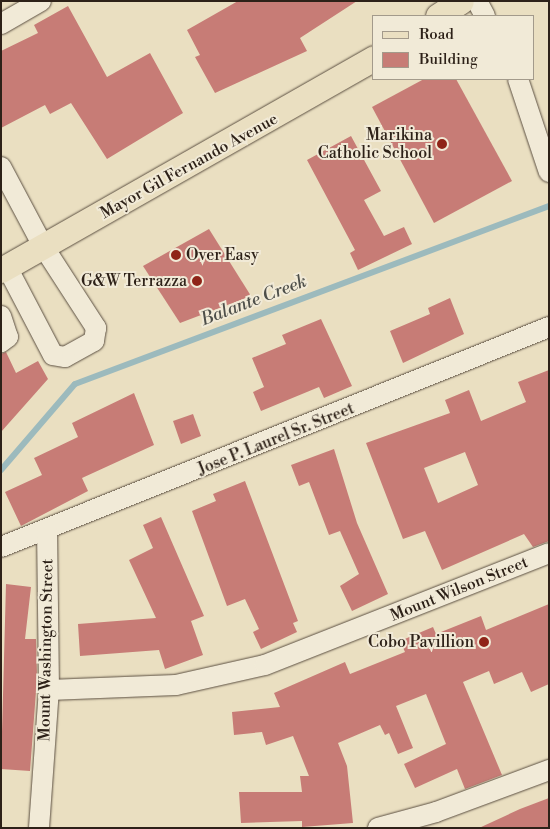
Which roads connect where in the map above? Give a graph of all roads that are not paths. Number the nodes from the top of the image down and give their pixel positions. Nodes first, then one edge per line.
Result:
1 (41, 1) edge
2 (460, 1) edge
3 (477, 1) edge
4 (439, 15) edge
5 (484, 15) edge
6 (1, 24) edge
7 (372, 59) edge
8 (518, 80) edge
9 (1, 167) edge
10 (548, 170) edge
11 (42, 246) junction
12 (4, 268) edge
13 (1, 316) edge
14 (549, 327) edge
15 (1, 342) edge
16 (47, 532) junction
17 (1, 547) edge
18 (549, 553) edge
19 (49, 690) junction
20 (549, 770) edge
21 (39, 828) edge
22 (378, 828) edge

1 - 6 street
2 - 4 main road
3 - 5 street
7 - 11 main road, Mayor Gil Fernando Avenue
8 - 10 street
9 - 11 street
11 - 12 main road, Mayor Gil Fernando Avenue
11 - 12 street
13 - 15 street
14 - 16 street, Jose P. Laurel Sr. Street
16 - 17 street, Jose P. Laurel Sr. Street
16 - 19 street, Mount Washington Street
18 - 19 street, Mount Wilson Street
19 - 21 street, Mount Washington Street
20 - 22 street

